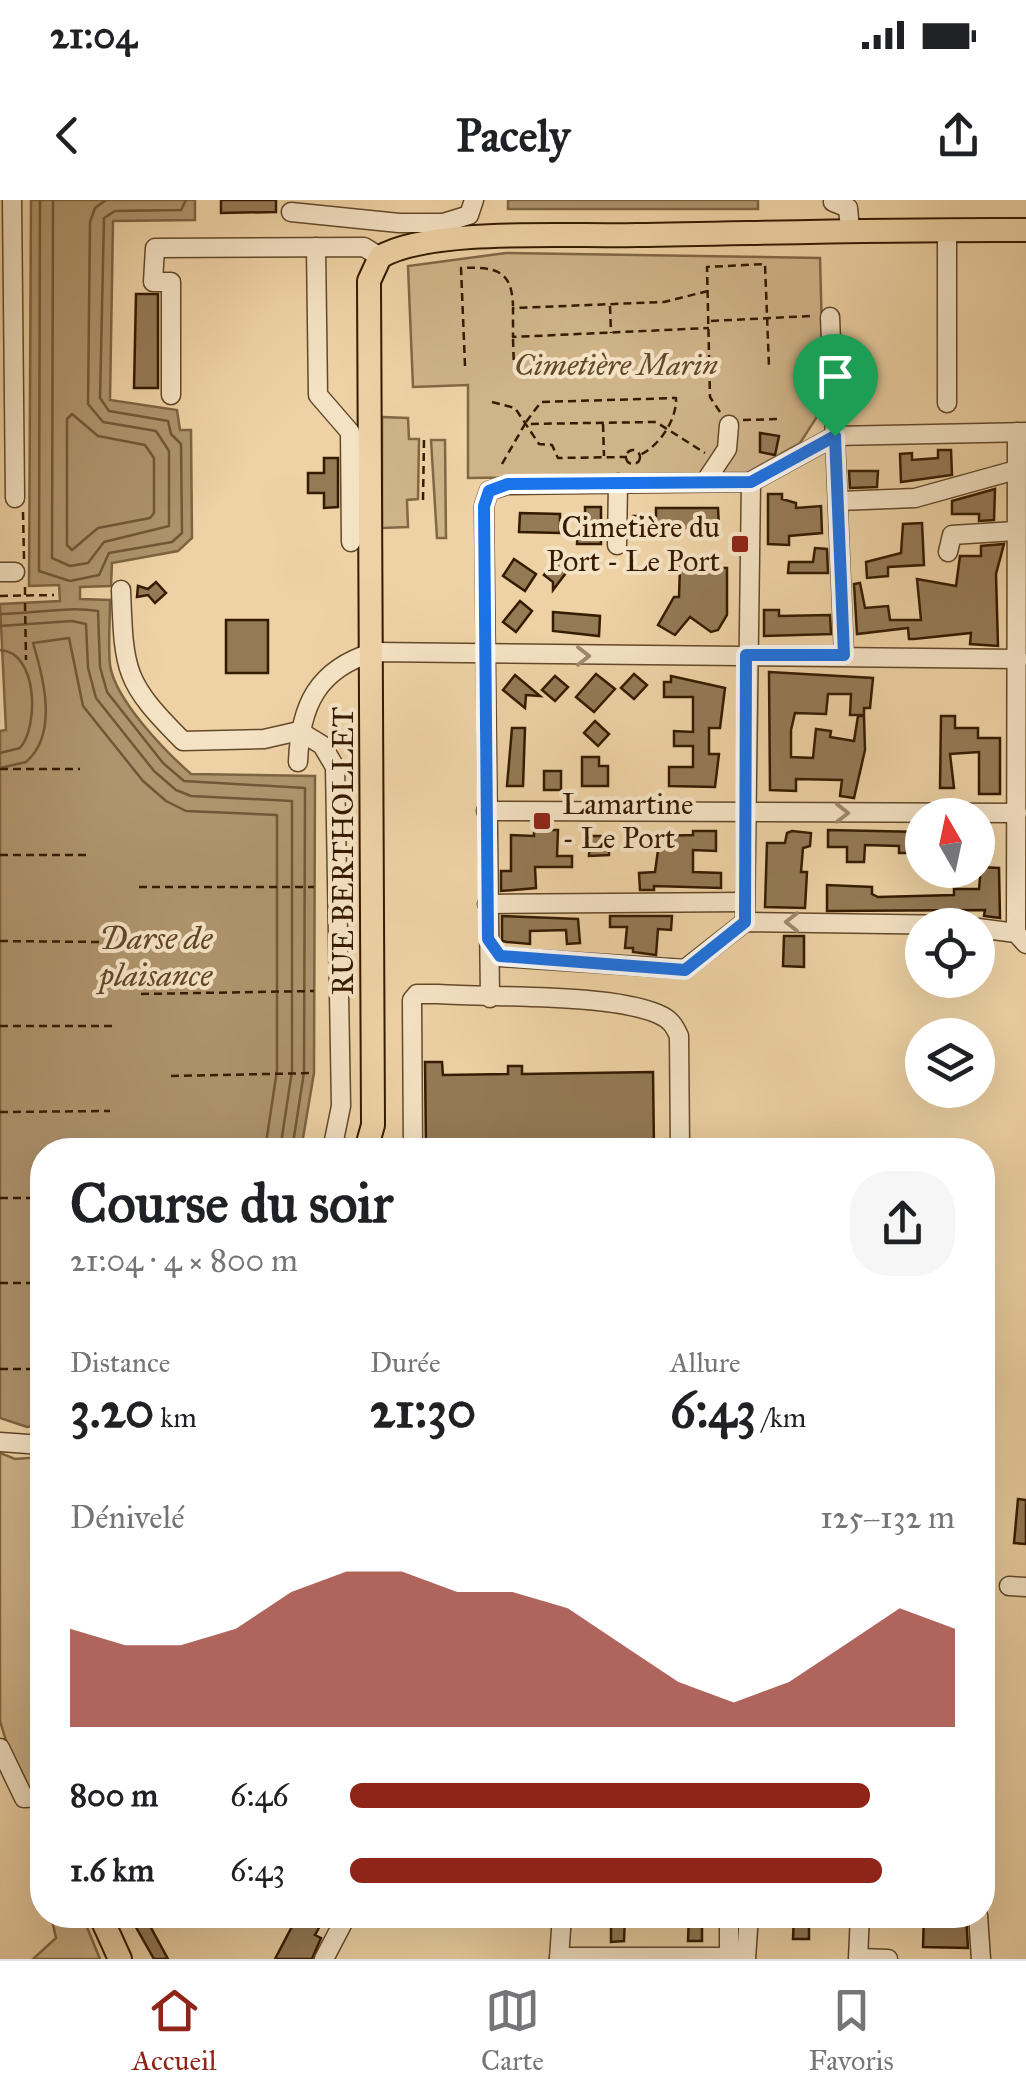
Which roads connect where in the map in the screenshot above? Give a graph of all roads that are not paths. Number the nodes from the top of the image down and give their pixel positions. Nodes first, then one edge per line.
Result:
1 (12, 200) edge
2 (474, 200) edge
3 (831, 202) edge
4 (290, 206) edge
5 (850, 229) junction
6 (948, 229) junction
7 (1026, 230) edge
8 (821, 231) junction
9 (6, 236) edge
10 (290, 246) junction
11 (316, 246) junction
12 (380, 258) junction
13 (830, 317) dead end
14 (172, 395) dead end
15 (947, 403) dead end
16 (730, 425) dead end
17 (1022, 432) edge
18 (835, 436) junction
19 (1016, 470) junction
20 (705, 482) junction
21 (751, 482) junction
22 (618, 483) junction
23 (15, 498) road end
24 (839, 500) junction
25 (1016, 531) junction
26 (351, 542) dead end
27 (617, 545) dead end
28 (948, 552) dead end
29 (1022, 589) edge
30 (121, 590) dead end
31 (374, 652) junction
32 (746, 655) junction
33 (844, 655) junction
34 (485, 657) junction
35 (1018, 659) junction
36 (1022, 694) edge
37 (299, 731) junction
38 (298, 762) dead end
39 (486, 811) junction
40 (745, 812) junction
41 (1020, 821) edge
42 (745, 902) junction
43 (487, 904) junction
44 (745, 922) junction
45 (905, 924) edge
46 (995, 932) edge
47 (1021, 938) edge
48 (492, 949) junction
49 (490, 998) junction
50 (334, 1138) edge
51 (369, 1138) edge
52 (413, 1138) edge
53 (680, 1138) edge
54 (0, 1442) edge
55 (30, 1444) edge
56 (0, 1748) edge
57 (30, 1793) edge
58 (30, 1798) edge
59 (0, 1800) edge
60 (106, 1928) edge
61 (340, 1928) edge
62 (561, 1928) edge
63 (731, 1928) edge
64 (745, 1928) edge
65 (859, 1928) edge
66 (979, 1928) edge
67 (559, 1958) edge
68 (628, 1958) edge
69 (734, 1958) edge
70 (120, 1959) edge
71 (324, 1959) edge
72 (858, 1959) edge
73 (888, 1959) edge
74 (981, 1959) edge

1 - 9 street
2 - 4 street
3 - 5 street
3 - 8 street
4 - 10 street
5 - 6 main road
5 - 8 main road
6 - 7 main road
6 - 15 street
8 - 12 main road
9 - 23 street
10 - 11 street
10 - 14 street
11 - 12 street
11 - 26 street
12 - 31 main road, RUE BERTHOLLET
13 - 18 street
16 - 20 street
17 - 18 street
17 - 19 street
18 - 21 street
18 - 24 street
19 - 24 street
19 - 25 street
20 - 21 street
20 - 22 street
21 - 32 street
22 - 27 street
22 - 34 street
24 - 33 street
25 - 28 street
25 - 29 street
29 - 35 street
30 - 37 street
31 - 34 street
31 - 37 street
31 - 51 main road, RUE BERTHOLLET
32 - 33 street
34 -> 32 street
32 - 40 street
33 - 35 street
34 - 39 street
35 - 36 street
36 - 41 street
37 - 38 street
37 - 50 street
39 - 40 street
39 - 43 street
40 -> 41 street
40 - 42 street
41 - 47 street
42 - 43 street
42 - 44 street
43 - 48 street
45 -> 44 street
44 - 48 street
46 - 47 street
48 - 49 street
49 - 52 street
49 - 53 street
54 - 55 street
56 - 57 street
58 - 59 street
60 - 70 main road
61 - 71 street
62 - 67 street
63 - 69 street
64 - 69 street
65 - 72 street
66 - 74 street
67 - 68 street
68 - 69 street
72 - 73 street

